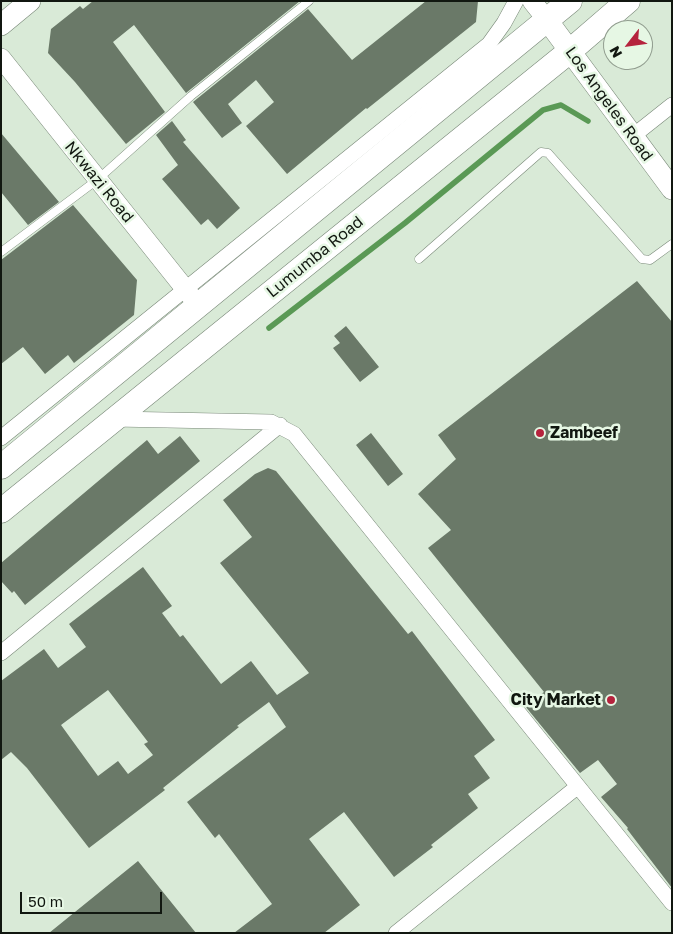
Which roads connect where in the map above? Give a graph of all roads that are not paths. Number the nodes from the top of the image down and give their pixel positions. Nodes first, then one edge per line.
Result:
1 (30, 1) edge
2 (310, 1) edge
3 (516, 1) edge
4 (532, 1) edge
5 (570, 1) edge
6 (628, 1) edge
7 (547, 20) junction
8 (1, 25) edge
9 (570, 51) junction
10 (1, 58) edge
11 (672, 104) edge
12 (633, 136) junction
13 (97, 180) junction
14 (672, 189) edge
15 (672, 244) edge
16 (1, 252) edge
17 (419, 259) dead end
18 (191, 297) junction
19 (113, 419) junction
20 (280, 425) junction
21 (1, 438) edge
22 (1, 467) edge
23 (1, 511) edge
24 (1, 654) edge
25 (577, 788) junction
26 (672, 903) edge
27 (396, 933) edge

1 - 8 main road
2 - 13 lane
3 - 18 street
4 - 7 street
5 - 7 main road
6 - 9 main road, Lumumba Road
7 - 9 main road, Los Angeles Road
7 - 18 main road
9 - 12 main road, Los Angeles Road
9 - 19 main road, Lumumba Road
10 - 13 street, Nkwazi Road
11 - 12 street
12 - 14 main road, Los Angeles Road
13 - 16 lane
13 - 18 street, Nkwazi Road
15 - 17 lane
18 - 21 street
18 - 22 main road
19 - 20 street
19 - 23 main road, Lumumba Road
20 - 24 street
20 - 25 street
25 - 26 street
25 - 27 street

